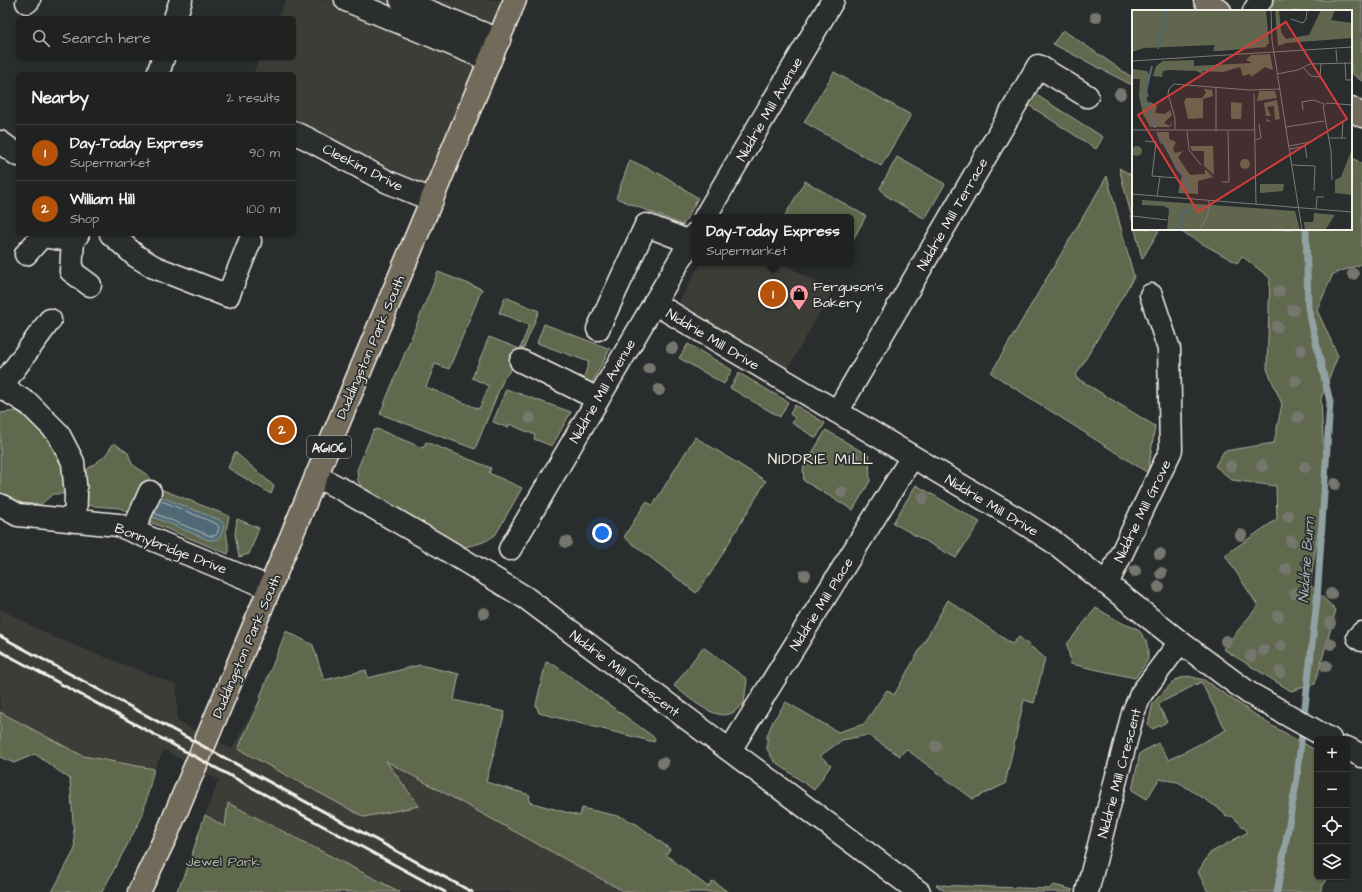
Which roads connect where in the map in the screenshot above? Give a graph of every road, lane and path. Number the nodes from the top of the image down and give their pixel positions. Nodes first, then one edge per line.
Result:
1 (181, 0) edge
2 (346, 0) edge
3 (401, 0) edge
4 (516, 0) edge
5 (833, 0) edge
6 (1205, 0) edge
7 (1261, 0) edge
8 (1219, 10) edge
9 (1255, 10) edge
10 (176, 16) edge
11 (499, 40) junction
12 (162, 60) edge
13 (490, 60) junction
14 (159, 72) edge
15 (1087, 96) dead end
16 (1352, 109) edge
17 (1362, 116) edge
18 (296, 134) edge
19 (0, 142) edge
20 (16, 154) edge
21 (432, 200) junction
22 (707, 214) edge
23 (113, 236) edge
24 (76, 237) edge
25 (692, 238) edge
26 (692, 240) edge
27 (250, 242) dead end
28 (26, 254) dead end
29 (90, 285) dead end
30 (1151, 295) dead end
31 (654, 303) junction
32 (50, 320) dead end
33 (598, 329) dead end
34 (521, 361) dead end
35 (1, 387) edge
36 (598, 399) junction
37 (837, 412) junction
38 (912, 457) junction
39 (316, 476) junction
40 (150, 492) dead end
41 (0, 505) edge
42 (75, 521) junction
43 (133, 531) junction
44 (510, 549) dead end
45 (1107, 584) junction
46 (270, 588) junction
47 (1362, 633) edge
48 (1362, 640) edge
49 (1180, 642) junction
50 (1321, 735) edge
51 (730, 750) junction
52 (1350, 750) edge
53 (1362, 756) edge
54 (139, 892) edge
55 (919, 892) edge
56 (1087, 892) edge

1 - 10 street
2 - 13 street
3 - 11 street
4 - 11 main road, Duddingston Park South / A6106
5 - 22 street, Niddrie Mill Avenue
6 - 8 main road
7 - 9 street
11 - 13 main road, Duddingston Park South / A6106
12 - 14 street
13 - 21 main road, Duddingston Park South / A6106
15 - 37 street, Niddrie Mill Terrace
16 - 17 main road
18 - 21 street, Cleekim Drive
19 - 20 street
21 - 39 main road, Duddingston Park South / A6106
23 - 27 street
24 - 28 street
24 - 29 street
25 - 33 street
26 - 31 street, Niddrie Mill Avenue
30 - 45 street, Niddrie Mill Grove
31 - 36 street, Niddrie Mill Avenue
31 - 37 street, Niddrie Mill Drive
32 - 35 street
34 - 36 street
35 - 42 street
36 - 44 street, Niddrie Mill Avenue
37 - 38 street, Niddrie Mill Drive
38 - 45 street, Niddrie Mill Drive
38 - 51 street, Niddrie Mill Place
39 - 46 main road, Duddingston Park South / A6106
39 - 51 street, Niddrie Mill Crescent
40 - 43 street
41 - 42 street, Bonnybridge Drive
42 - 43 street, Bonnybridge Drive
43 - 46 street, Bonnybridge Drive
45 - 49 street, Niddrie Mill Drive
46 - 54 main road, Duddingston Park South / A6106
47 - 48 street
49 - 50 street, Niddrie Mill Drive
49 - 56 street, Niddrie Mill Crescent
51 - 55 street, Niddrie Mill Crescent
52 - 53 street

